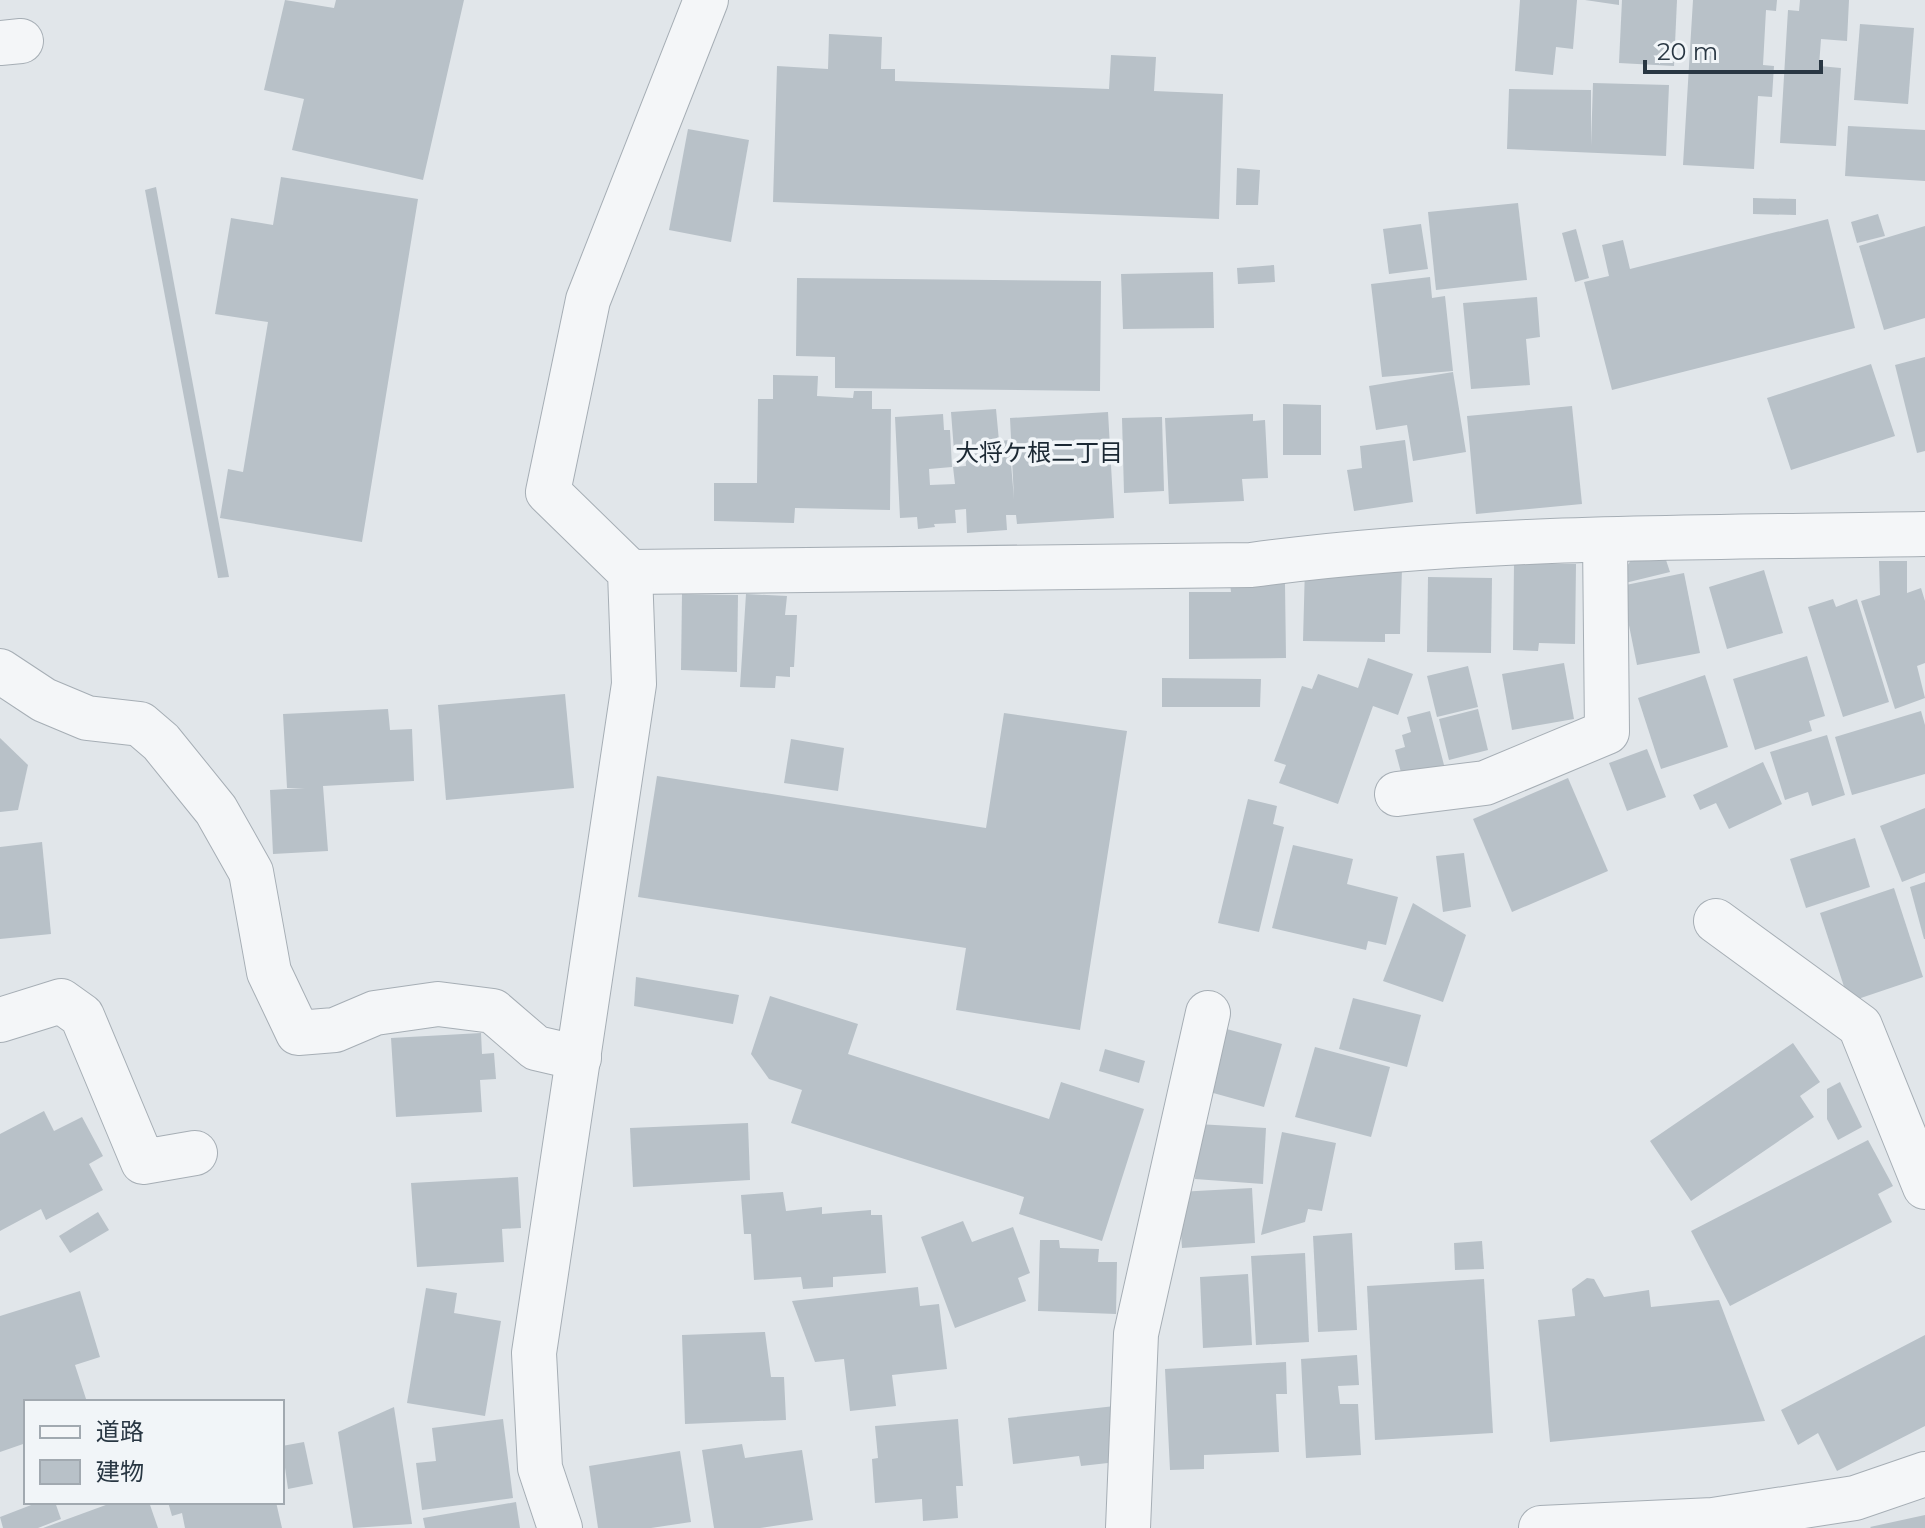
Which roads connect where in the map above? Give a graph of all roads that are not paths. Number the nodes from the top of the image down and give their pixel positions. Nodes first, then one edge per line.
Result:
1 (706, 0) edge
2 (1925, 534) edge
3 (1605, 540) junction
4 (630, 572) junction
5 (0, 671) edge
6 (1397, 794) dead end
7 (1716, 921) dead end
8 (1208, 1013) dead end
9 (0, 1020) edge
10 (579, 1058) junction
11 (195, 1153) dead end
12 (1925, 1187) edge
13 (1925, 1474) edge
14 (560, 1528) edge
15 (1128, 1528) edge
16 (1541, 1528) edge

1 - 4 street
2 - 3 street
3 - 4 street
3 - 6 street
4 - 10 street
5 - 10 street
7 - 12 street
8 - 15 street
9 - 11 street
10 - 14 street
13 - 16 street

